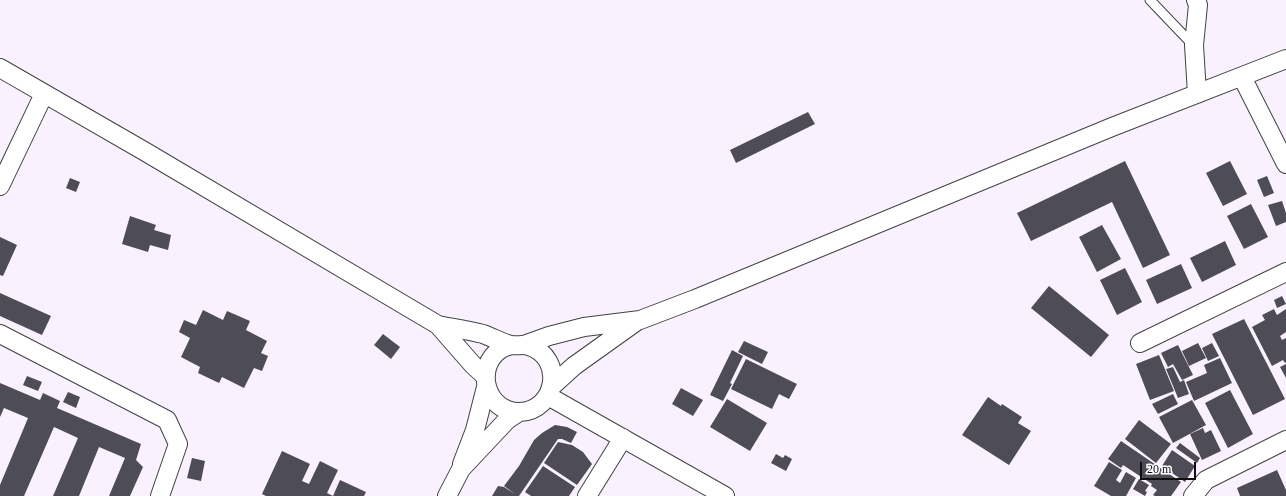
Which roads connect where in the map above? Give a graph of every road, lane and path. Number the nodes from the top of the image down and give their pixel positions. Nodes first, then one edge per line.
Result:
1 (1150, 0) edge
2 (1196, 0) edge
3 (1194, 46) junction
4 (1286, 59) edge
5 (0, 68) edge
6 (1242, 77) junction
7 (44, 94) junction
8 (1197, 94) junction
9 (1286, 164) edge
10 (0, 186) edge
11 (1286, 272) edge
12 (640, 320) junction
13 (438, 325) junction
14 (0, 334) edge
15 (1140, 343) dead end
16 (518, 345) junction
17 (486, 382) junction
18 (550, 391) junction
19 (519, 412) junction
20 (623, 438) junction
21 (1286, 440) edge
22 (458, 474) junction
23 (160, 496) edge
24 (447, 496) edge
25 (587, 496) edge
26 (725, 496) edge
27 (1193, 496) edge

1 - 3 lane
2 - 3 street
3 - 8 street
4 - 6 street
5 - 7 street
6 - 8 street
6 - 9 street
7 - 10 street
7 - 13 street
8 - 12 street
11 - 15 street
12 - 16 street
12 - 18 street
13 - 16 street
13 - 17 street
14 - 23 street
16 - 17 street
16 - 18 street
17 - 19 street
17 - 22 street
18 - 19 street
18 - 20 street
19 - 22 street
20 - 25 street
20 - 26 street
21 - 27 street
22 - 24 street

